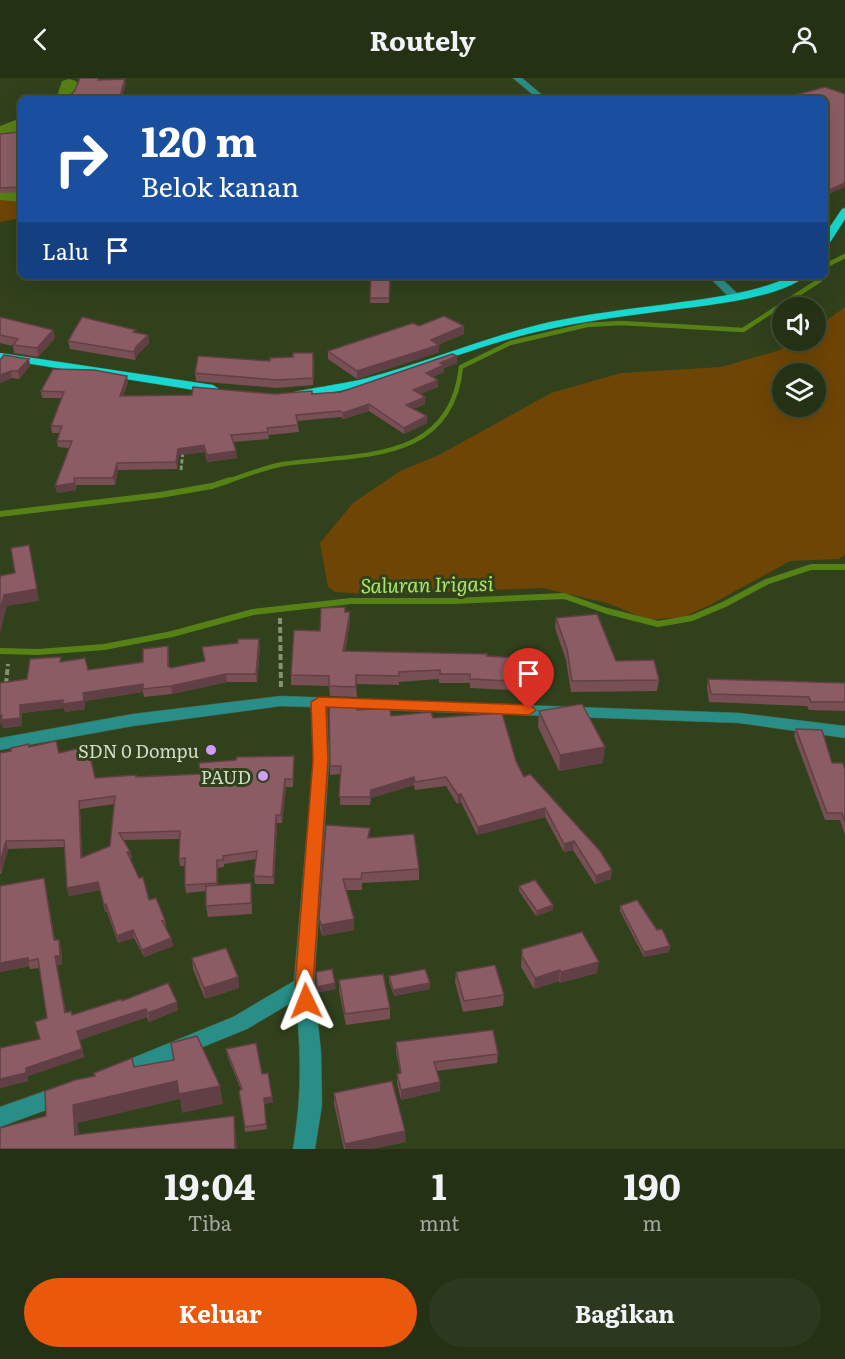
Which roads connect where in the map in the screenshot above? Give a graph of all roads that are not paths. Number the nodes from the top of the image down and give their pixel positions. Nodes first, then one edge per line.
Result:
1 (517, 78) edge
2 (539, 96) edge
3 (845, 211) edge
4 (828, 237) edge
5 (716, 279) edge
6 (795, 279) edge
7 (735, 297) junction
8 (0, 356) edge
9 (229, 390) edge
10 (285, 394) edge
11 (319, 702) junction
12 (845, 732) edge
13 (0, 744) edge
14 (304, 985) junction
15 (0, 1117) edge
16 (304, 1149) edge

1 - 2 street
3 - 4 main road
5 - 7 street
6 - 7 main road
7 - 10 main road
8 - 9 main road
11 - 12 street
11 - 13 street
11 - 14 street
14 - 15 street
14 - 16 street

